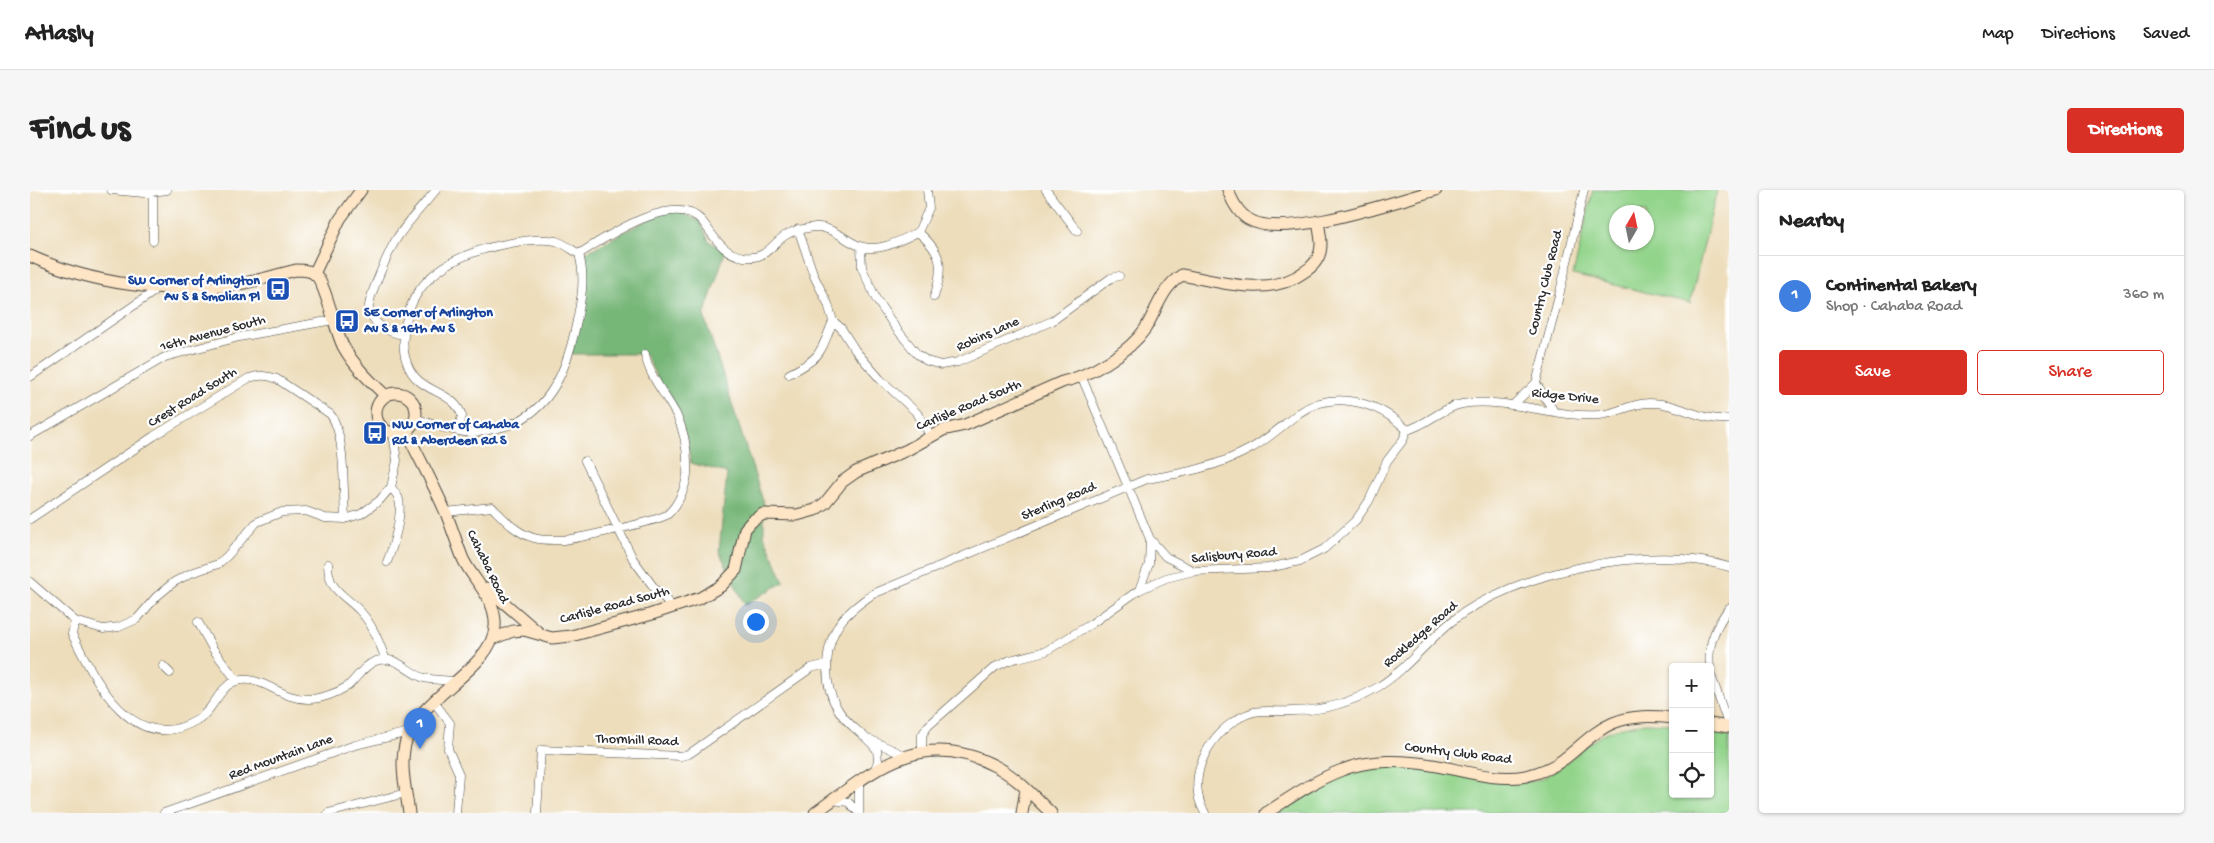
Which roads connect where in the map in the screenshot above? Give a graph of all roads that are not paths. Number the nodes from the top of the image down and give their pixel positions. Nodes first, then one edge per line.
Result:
1 (111, 190) edge
2 (168, 190) edge
3 (361, 190) edge
4 (436, 190) edge
5 (927, 190) edge
6 (1046, 190) edge
7 (1228, 190) edge
8 (1436, 190) edge
9 (1584, 190) edge
10 (153, 193) junction
11 (1318, 222) junction
12 (798, 230) junction
13 (1077, 231) dead end
14 (918, 232) junction
15 (153, 241) dead end
16 (862, 247) junction
17 (579, 254) junction
18 (30, 256) edge
19 (314, 274) junction
20 (1119, 276) dead end
21 (154, 287) junction
22 (934, 297) dead end
23 (333, 320) junction
24 (833, 321) junction
25 (403, 335) junction
26 (645, 354) dead end
27 (789, 374) dead end
28 (30, 377) edge
29 (1077, 378) junction
30 (1536, 383) junction
31 (386, 396) junction
32 (1514, 404) junction
33 (1553, 410) junction
34 (415, 418) junction
35 (1729, 419) edge
36 (458, 430) junction
37 (1407, 430) junction
38 (406, 431) junction
39 (393, 433) junction
40 (30, 436) edge
41 (931, 437) junction
42 (584, 461) dead end
43 (1129, 486) junction
44 (391, 487) junction
45 (446, 512) junction
46 (30, 519) edge
47 (345, 519) junction
48 (618, 529) junction
49 (1150, 538) junction
50 (387, 562) dead end
51 (328, 564) dead end
52 (1729, 567) edge
53 (1194, 571) junction
54 (474, 577) junction
55 (30, 583) edge
56 (1139, 590) junction
57 (672, 606) junction
58 (1729, 608) edge
59 (75, 621) junction
60 (198, 622) dead end
61 (539, 633) junction
62 (492, 639) junction
63 (386, 660) junction
64 (1710, 663) edge
65 (827, 664) junction
66 (163, 666) dead end
67 (170, 674) dead end
68 (237, 681) junction
69 (454, 681) junction
70 (1714, 684) edge
71 (434, 702) junction
72 (1669, 718) edge
73 (1714, 725) edge
74 (1729, 727) edge
75 (409, 732) junction
76 (863, 736) junction
77 (922, 752) junction
78 (906, 756) junction
79 (875, 769) junction
80 (859, 781) junction
81 (1026, 790) junction
82 (406, 794) junction
83 (832, 800) junction
84 (164, 813) edge
85 (328, 813) edge
86 (409, 813) edge
87 (456, 813) edge
88 (537, 813) edge
89 (815, 813) edge
90 (859, 813) edge
91 (1022, 813) edge
92 (1051, 813) edge
93 (1204, 813) edge
94 (1266, 813) edge

1 - 10 street
2 - 10 street
3 - 19 street
4 - 25 street
5 - 14 street
6 - 13 street
7 - 11 street
8 - 11 street
9 - 30 street, Country Club Road
10 - 15 street
11 - 29 street, Carlisle Road South
12 - 16 street
12 - 17 street
12 - 24 street
14 - 16 street
14 - 22 street
16 - 20 street, Robins Lane
17 - 25 street
17 - 36 street
18 - 21 street
19 - 21 street
19 - 23 street
21 - 28 street
23 - 31 street
23 - 40 street, 16th Avenue South
24 - 27 street
24 - 41 street
25 - 36 street
26 - 48 street
29 - 41 street, Carlisle Road South
29 - 43 street
30 - 32 street
30 - 33 street
31 - 34 street
31 - 39 street
32 - 33 street, Ridge Drive
32 - 37 street
33 - 35 street, Ridge Drive
34 - 36 street
34 - 38 street
37 - 43 street, Sterling Road
37 - 53 street, Salisbury Road
38 - 39 street
38 - 45 street, Cahaba Road
39 - 44 street
41 - 57 street, Carlisle Road South
42 - 48 street
43 - 49 street
43 - 65 street, Sterling Road
44 - 47 street
44 - 50 street
45 - 48 street
45 - 54 street, Cahaba Road
46 - 47 street, Crest Road South
47 - 59 street
48 - 57 street
49 - 53 street
49 - 56 street
51 - 63 street
52 - 93 street, Rockledge Road
53 - 56 street, Salisbury Road
54 - 61 street
54 - 62 street, Cahaba Road
55 - 59 street
56 - 77 street, Salisbury Road
57 - 61 street, Carlisle Road South
58 - 64 street
59 - 68 street
60 - 68 street
61 - 62 street, Carlisle Road South
62 - 69 street, Cahaba Road
63 - 68 street
63 - 69 street
65 - 76 street, Sterling Road
65 - 88 street, Thornhill Road
66 - 67 street
69 - 71 street, Cahaba Road
70 - 74 street
71 - 75 street, Cahaba Road
71 - 87 street
72 - 94 street, Country Club Road
73 - 74 street
75 - 82 street, Cahaba Road
75 - 84 street, Red Mountain Lane
76 - 78 street, Sterling Road
76 - 79 street, Sterling Road
77 - 78 street
77 - 81 street
78 - 79 street
79 - 80 street
80 - 83 street
80 - 90 street
81 - 91 street
81 - 92 street
82 - 85 street
82 - 86 street, Cahaba Road
83 - 89 street
83 - 90 street

